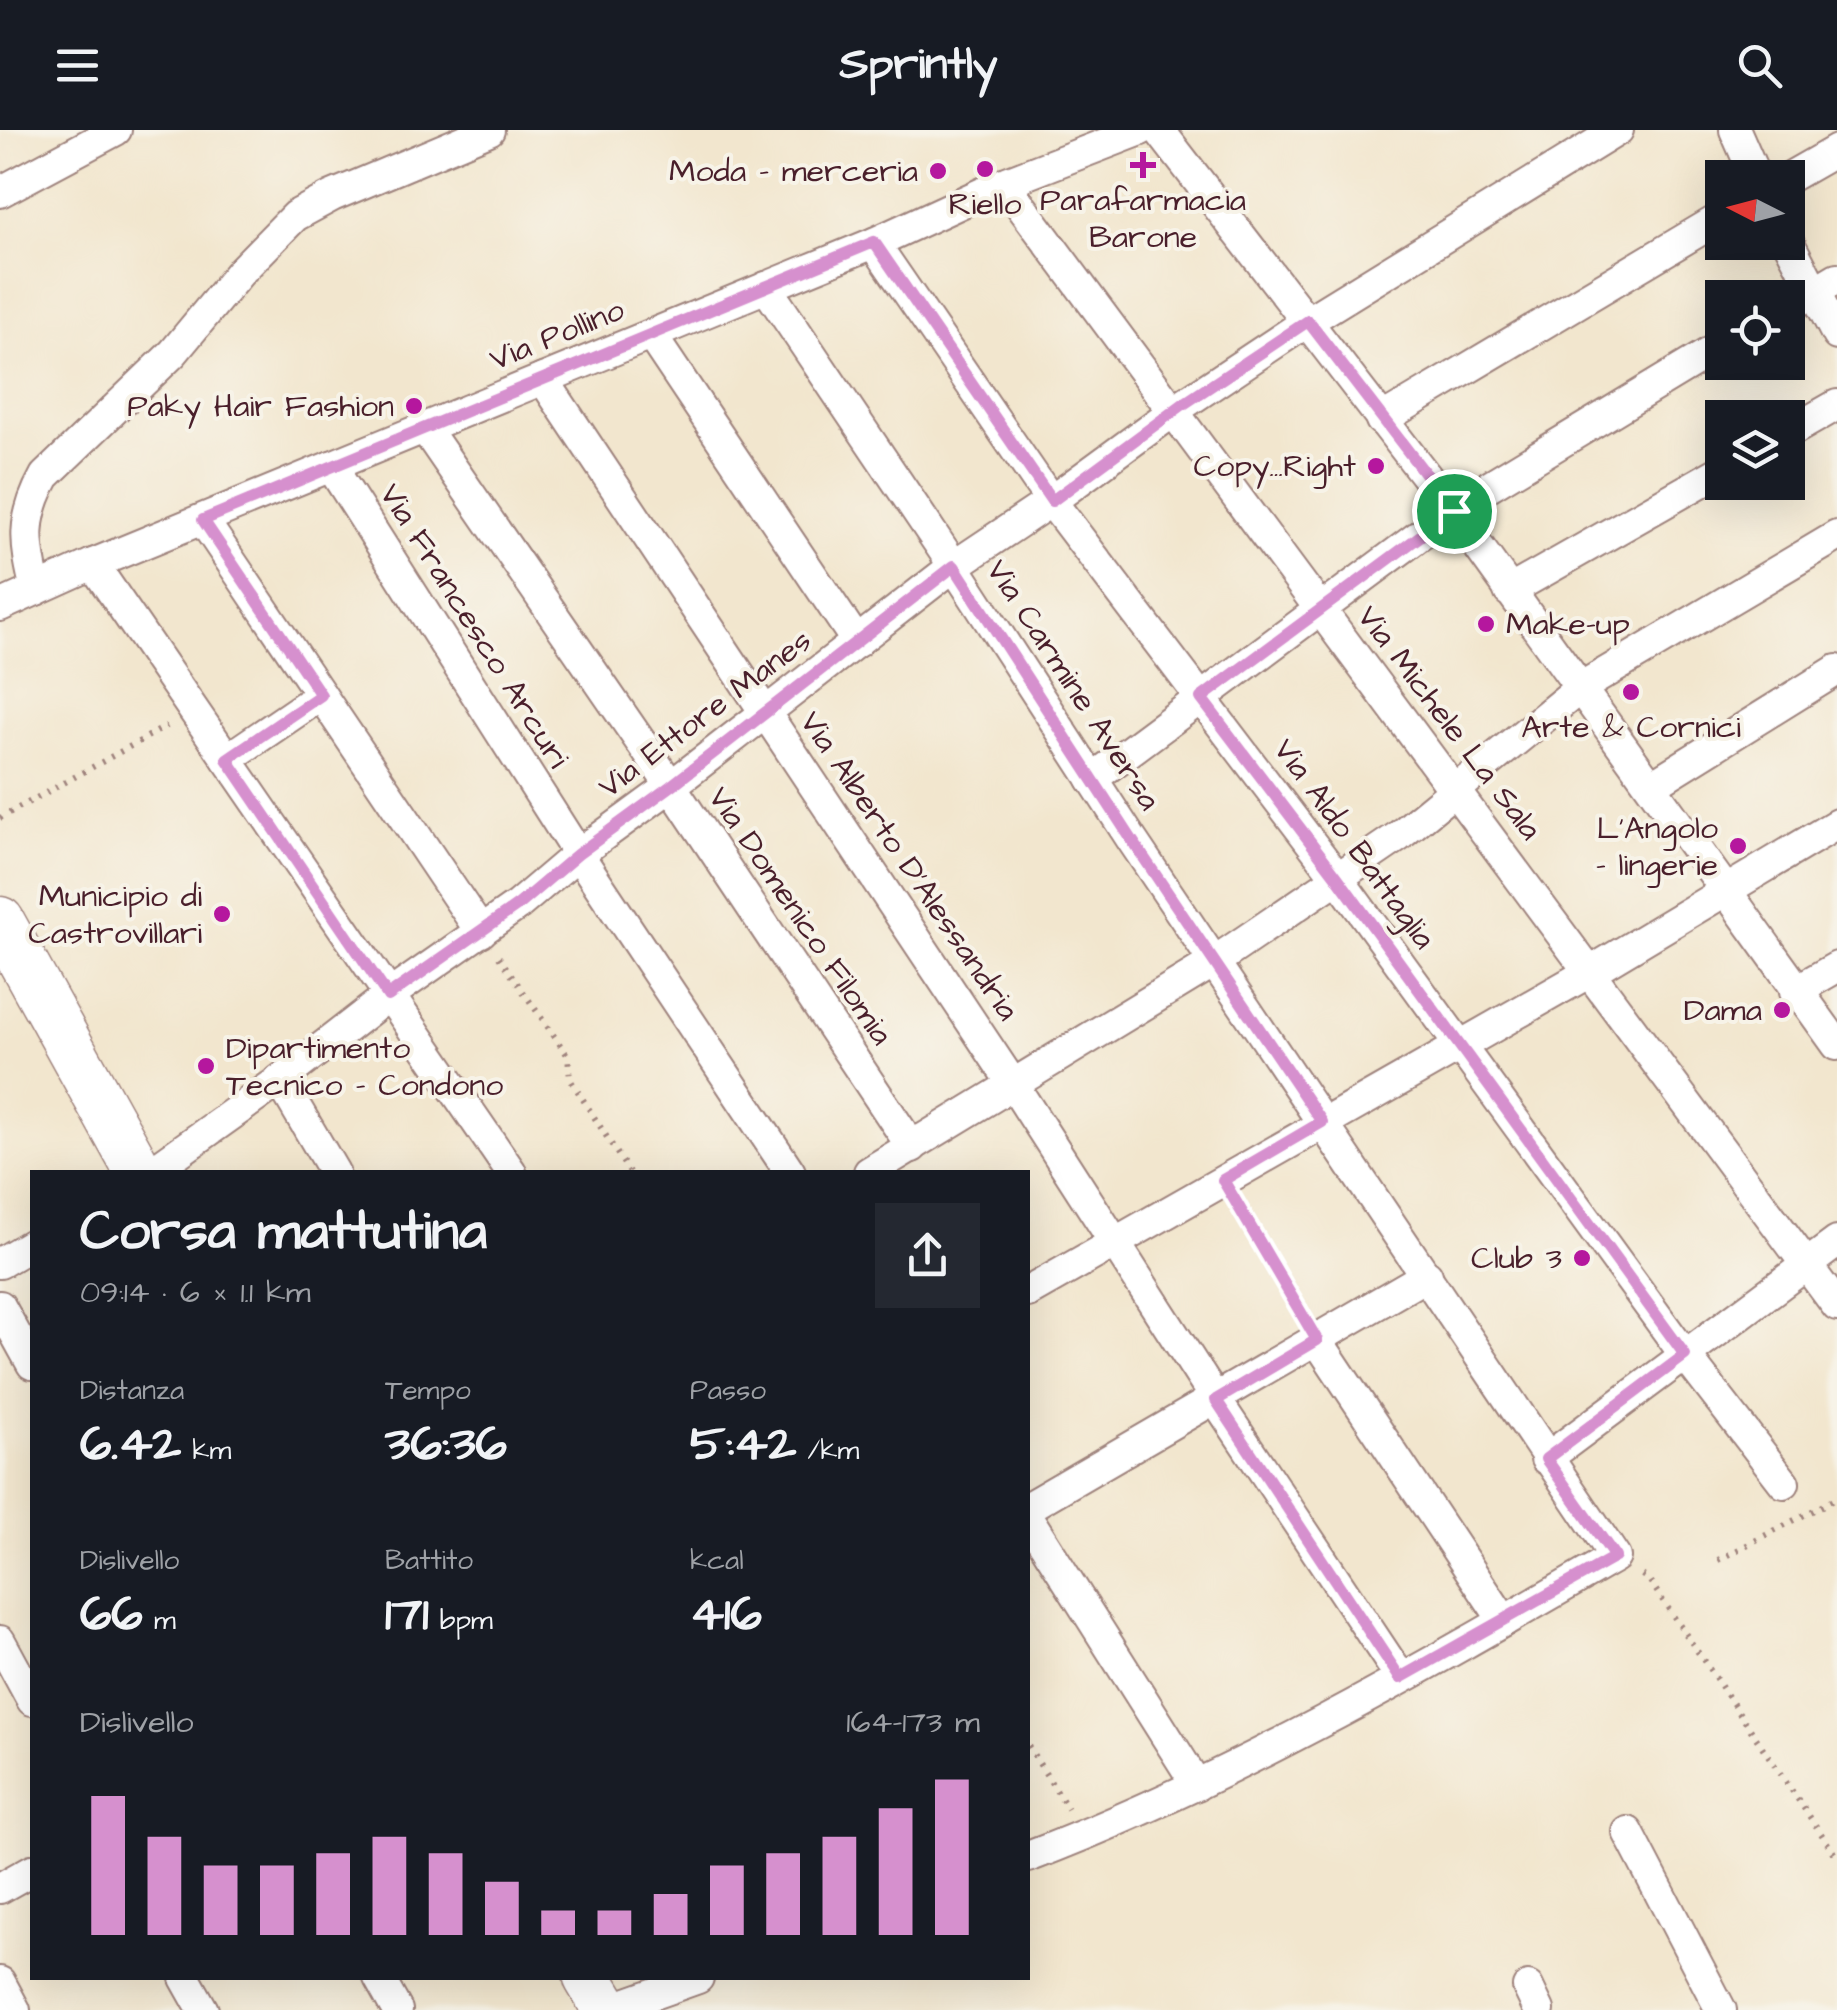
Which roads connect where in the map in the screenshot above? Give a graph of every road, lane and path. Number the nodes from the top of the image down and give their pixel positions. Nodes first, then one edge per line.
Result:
1 (116, 130) edge
2 (489, 130) edge
3 (1141, 130) edge
4 (1158, 130) edge
5 (1618, 130) edge
6 (1735, 130) edge
7 (60, 143) edge
8 (1837, 150) edge
9 (1748, 160) edge
10 (1805, 168) edge
11 (1004, 183) junction
12 (0, 192) edge
13 (1705, 227) edge
14 (874, 242) junction
15 (1805, 260) edge
16 (1826, 284) edge
17 (766, 286) junction
18 (1308, 321) junction
19 (652, 335) junction
20 (1837, 335) edge
21 (1705, 356) edge
22 (543, 379) junction
23 (1837, 405) edge
24 (1172, 412) junction
25 (1381, 420) junction
26 (1805, 424) edge
27 (424, 427) junction
28 (331, 466) junction
29 (1705, 480) edge
30 (1052, 501) junction
31 (1454, 511) junction
32 (203, 520) junction
33 (1837, 536) edge
34 (93, 564) junction
35 (954, 566) junction
36 (36, 590) junction
37 (1509, 591) junction
38 (0, 606) edge
39 (1321, 610) junction
40 (858, 642) junction
41 (1837, 670) edge
42 (1580, 688) junction
43 (321, 695) junction
44 (1201, 698) junction
45 (194, 710) junction
46 (764, 713) junction
47 (227, 759) junction
48 (1092, 779) junction
49 (1652, 785) junction
50 (671, 786) junction
51 (1457, 791) junction
52 (0, 818) edge
53 (1837, 824) edge
54 (578, 854) junction
55 (1337, 877) junction
56 (1727, 888) junction
57 (0, 921) edge
58 (481, 932) junction
59 (1214, 962) junction
60 (1837, 967) edge
61 (1588, 973) junction
62 (1796, 991) junction
63 (388, 996) junction
64 (1837, 1046) edge
65 (1458, 1047) junction
66 (280, 1080) junction
67 (1014, 1086) junction
68 (1313, 1128) junction
69 (912, 1147) junction
70 (138, 1170) edge
71 (154, 1170) edge
72 (333, 1170) edge
73 (502, 1170) edge
74 (628, 1170) edge
75 (789, 1170) edge
76 (872, 1170) edge
77 (1223, 1180) junction
78 (1837, 1242) edge
79 (1115, 1243) junction
80 (30, 1245) edge
81 (0, 1263) edge
82 (1806, 1265) junction
83 (1427, 1276) junction
84 (1030, 1291) edge
85 (0, 1306) edge
86 (1837, 1306) edge
87 (1317, 1340) junction
88 (1685, 1355) junction
89 (30, 1360) edge
90 (1226, 1393) junction
91 (1546, 1459) junction
92 (1784, 1483) dead end
93 (1837, 1498) edge
94 (1030, 1507) edge
95 (1030, 1521) edge
96 (1615, 1557) junction
97 (1718, 1560) dead end
98 (1504, 1621) junction
99 (0, 1642) edge
100 (1400, 1678) junction
101 (30, 1696) edge
102 (1030, 1749) edge
103 (1196, 1785) junction
104 (1628, 1832) dead end
105 (1084, 1836) junction
106 (1030, 1857) edge
107 (1837, 1857) edge
108 (30, 1871) edge
109 (0, 1888) edge
110 (186, 1980) edge
111 (380, 1980) edge
112 (589, 1980) edge
113 (692, 1980) edge
114 (0, 1982) edge
115 (16, 2010) edge
116 (203, 2010) edge
117 (397, 2010) edge
118 (608, 2010) edge
119 (1720, 2010) edge

1 - 7 street
2 - 36 street
3 - 11 street, Via Pollino
4 - 18 street
5 - 18 street, Via Ettore Manes
6 - 9 street
7 - 12 street
8 - 10 street
11 - 14 street, Via Pollino
11 - 24 street, Via Michele La Sala
13 - 25 street
14 - 17 street, Via Pollino
14 - 30 street, Via Aldo Battaglia
15 - 16 street
16 - 20 street
17 - 19 street, Via Pollino
17 - 35 street, Via Carmine Aversa
18 - 24 street, Via Ettore Manes
18 - 25 street
19 - 22 street, Via Pollino
19 - 40 street
21 - 31 street
22 - 27 street, Via Pollino
22 - 46 street, Via Alberto D'Alessandria
23 - 26 street
24 - 30 street, Via Ettore Manes
24 - 39 street, Via Michele La Sala
25 - 31 street
27 - 28 street, Via Pollino
27 - 50 street, Via Domenico Filomia
28 - 32 street, Via Pollino
28 - 54 street, Via Francesco Arcuri
29 - 37 street
30 - 35 street, Via Ettore Manes
30 - 44 street, Via Aldo Battaglia
31 - 37 street
31 - 39 street
32 - 34 street, Via Pollino
32 - 43 street
33 - 42 street
34 - 36 street, Via Pollino
34 - 45 street
35 - 40 street, Via Ettore Manes
35 - 48 street, Via Carmine Aversa
36 - 38 street, Via Pollino
37 - 42 street
39 - 44 street
39 - 51 street, Via Michele La Sala
40 - 46 street, Via Ettore Manes
41 - 49 street
42 - 49 street
42 - 51 street
43 - 47 street
43 - 58 street
44 - 48 street
44 - 55 street, Via Aldo Battaglia
45 - 47 street
45 - 52 path
46 - 50 street, Via Ettore Manes
46 - 67 street, Via Alberto D'Alessandria
47 - 63 street
48 - 59 street, Via Carmine Aversa
49 - 56 street
50 - 54 street, Via Ettore Manes
50 - 69 street, Via Domenico Filomia
51 - 55 street
51 - 61 street, Via Michele La Sala
53 - 56 street
54 - 58 street, Via Ettore Manes
54 - 75 street, Via Francesco Arcuri
55 - 59 street
55 - 65 street, Via Aldo Battaglia
56 - 61 street
56 - 62 street
57 - 70 main road
58 - 63 street, Via Ettore Manes
58 - 74 path
59 - 67 street
59 - 68 street, Via Carmine Aversa
60 - 62 street
61 - 65 street
61 - 82 street, Via Michele La Sala
62 - 64 street
63 - 66 street, Via Ettore Manes
63 - 73 street
65 - 68 street
65 - 88 street, Via Aldo Battaglia
66 - 71 street, Via Ettore Manes
66 - 72 street
67 - 69 street
67 - 79 street, Via Alberto D'Alessandria
68 - 77 street
68 - 83 street, Via Carmine Aversa
69 - 76 street
77 - 79 street
77 - 87 path
78 - 82 street
79 - 84 street
79 - 90 street, Via Alberto D'Alessandria
80 - 81 street
82 - 86 street, Via Michele La Sala
82 - 88 street
83 - 87 street
83 - 91 street
85 - 89 street
87 - 90 street
87 - 98 street
88 - 91 street
88 - 92 street, Via Aldo Battaglia
90 - 94 street
90 - 100 street
91 - 96 street
93 - 97 path
95 - 103 street
96 - 98 street
96 - 107 path
98 - 100 street
99 - 101 street
100 - 103 street
102 - 105 path
103 - 105 street
104 - 119 street
105 - 106 street
108 - 109 street
110 - 116 street
111 - 117 street
112 - 118 main road
113 - 118 street
114 - 115 street

